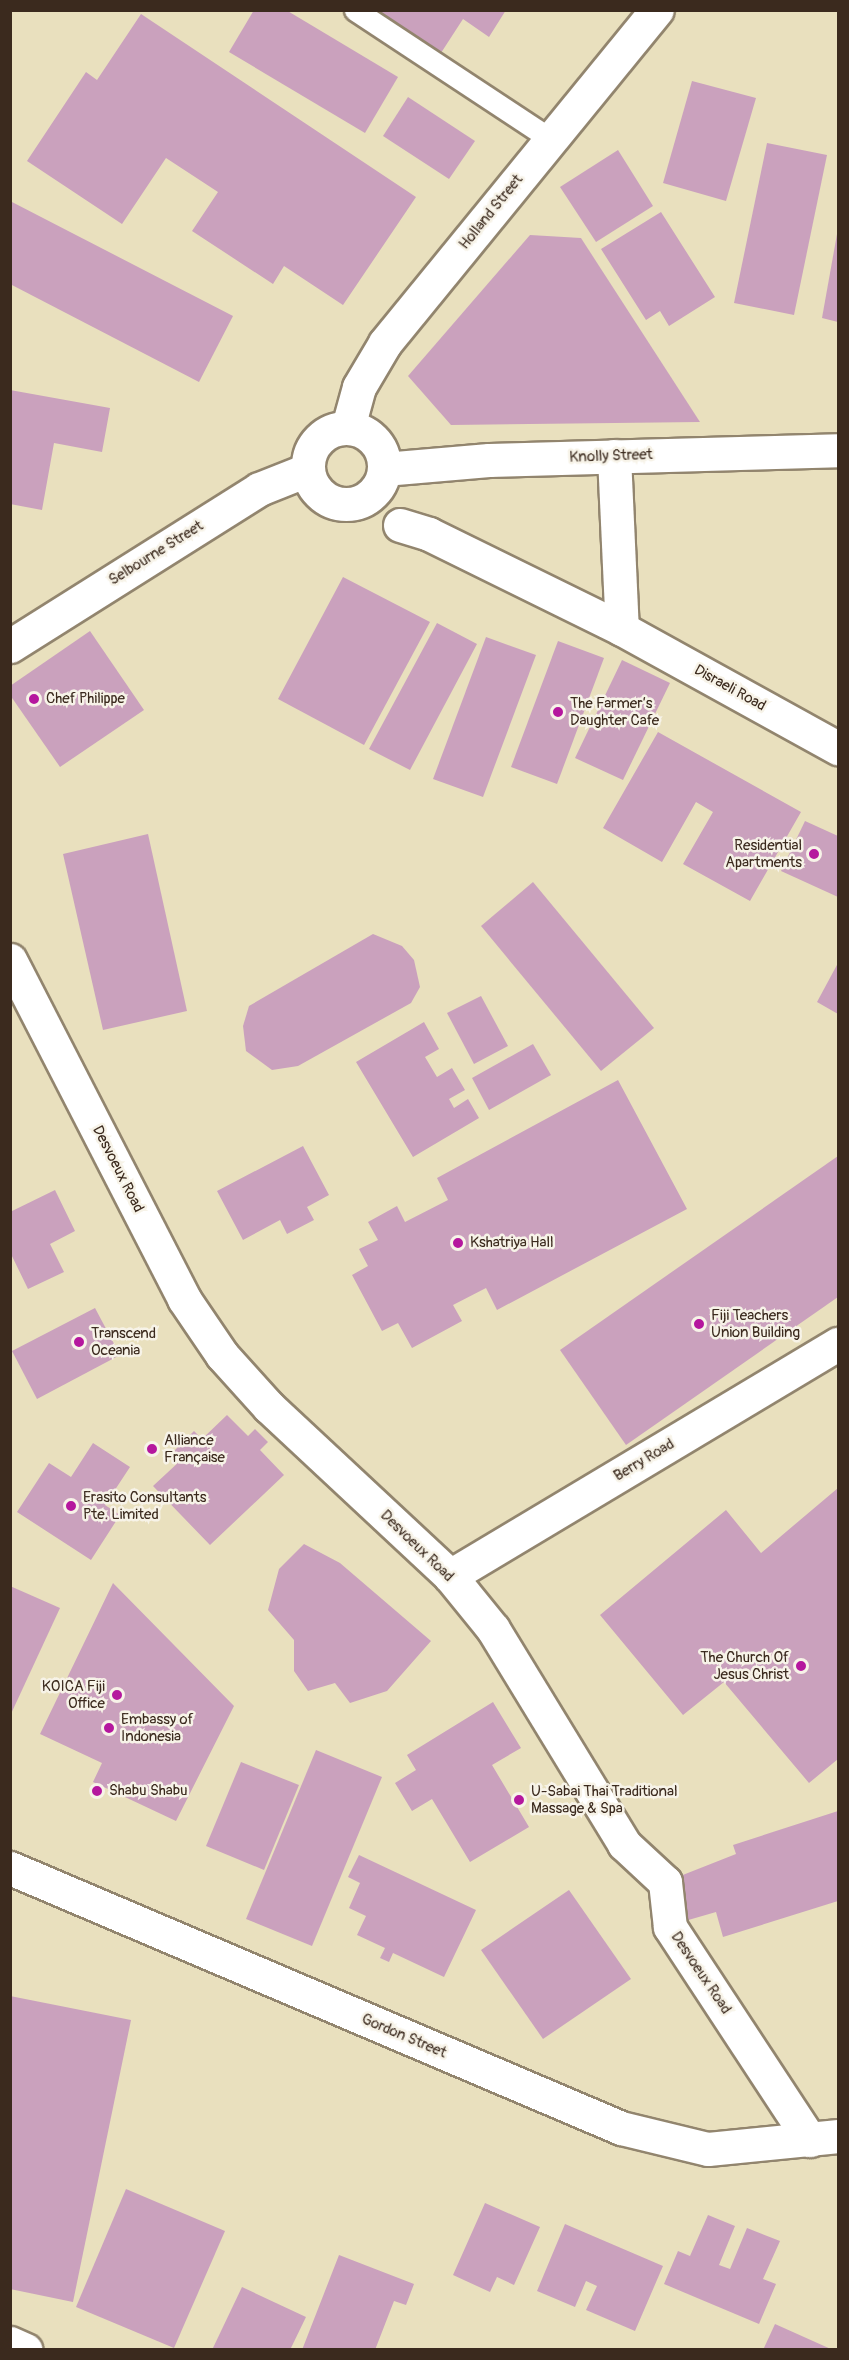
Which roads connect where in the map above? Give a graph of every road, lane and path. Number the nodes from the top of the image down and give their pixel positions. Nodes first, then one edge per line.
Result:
1 (355, 10) edge
2 (657, 10) edge
3 (550, 139) junction
4 (348, 427) junction
5 (838, 450) edge
6 (614, 456) junction
7 (384, 469) junction
8 (307, 470) junction
9 (400, 525) dead end
10 (622, 629) junction
11 (10, 646) edge
12 (838, 748) edge
13 (10, 960) edge
14 (838, 1344) edge
15 (450, 1576) junction
16 (16, 1876) edge
17 (824, 2138) edge
18 (10, 2343) edge
19 (26, 2349) edge

1 - 3 lane
2 - 3 street, Holland Street
3 - 4 street, Holland Street
4 - 7 street
4 - 8 street
5 - 6 street, Knolly Street
6 - 7 street, Knolly Street
6 - 10 street
7 - 8 street
8 - 11 street, Selbourne Street
9 - 10 street, Disraeli Road
10 - 12 street, Disraeli Road
13 - 15 street, Desvoeux Road
14 - 15 street, Berry Road
15 - 17 street, Desvoeux Road
16 - 17 street, Gordon Street
18 - 19 street

